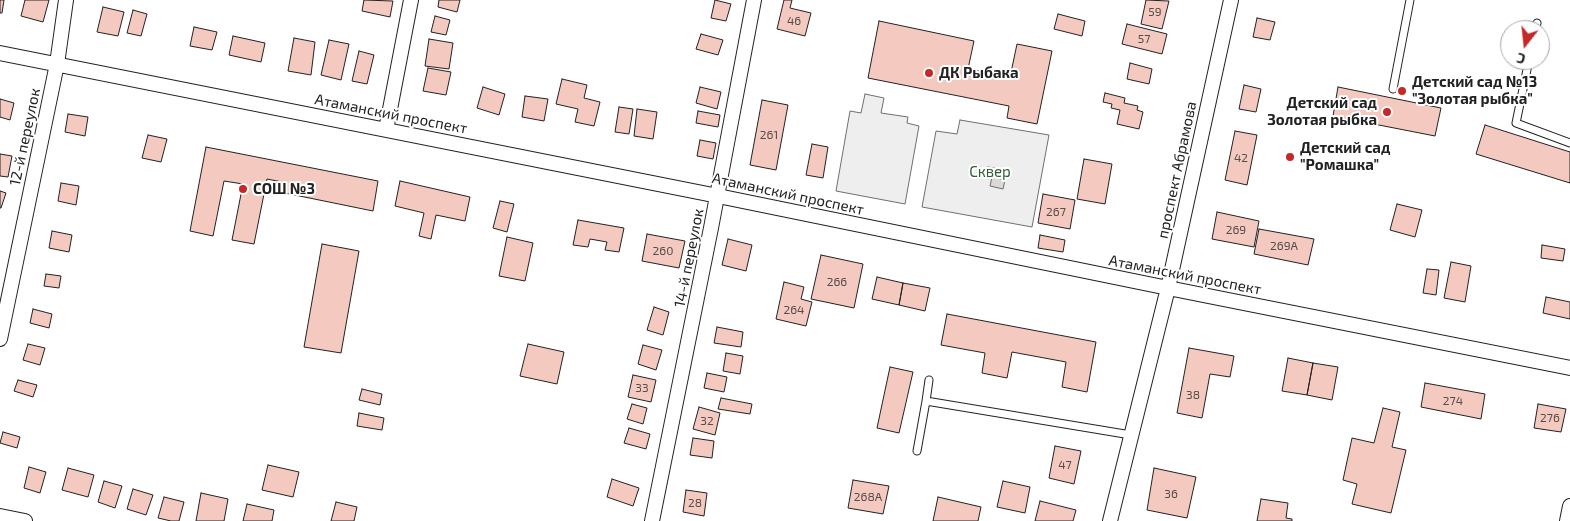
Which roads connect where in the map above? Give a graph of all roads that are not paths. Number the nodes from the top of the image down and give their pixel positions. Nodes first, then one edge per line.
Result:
1 (66, 0) edge
2 (411, 0) edge
3 (754, 0) edge
4 (1231, 0) edge
5 (1410, 0) edge
6 (0, 53) edge
7 (57, 64) junction
8 (1527, 70) edge
9 (1393, 89) dead end
10 (386, 130) junction
11 (1570, 143) edge
12 (718, 196) junction
13 (1168, 288) junction
14 (0, 339) edge
15 (1570, 368) edge
16 (929, 380) dead end
17 (926, 401) junction
18 (1131, 436) junction
19 (917, 451) dead end
20 (1570, 506) edge
21 (0, 516) edge
22 (25, 521) edge
23 (652, 521) edge
24 (1110, 521) edge
25 (1567, 521) edge

1 - 7 street, 12-й переулок
2 - 10 street
3 - 12 street, 14-й переулок
4 - 13 street, проспект Абрамова
5 - 9 lane
6 - 7 street, Атаманский проспект
7 - 10 street, Атаманский проспект
7 - 14 street, 12-й переулок
8 - 11 lane
10 - 12 street, Атаманский проспект
12 - 13 street, Атаманский проспект
12 - 23 street, 14-й переулок
13 - 15 street, Атаманский проспект
13 - 18 street, проспект Абрамова
16 - 17 lane
17 - 18 lane
17 - 19 lane
18 - 24 street, проспект Абрамова
20 - 25 street
21 - 22 street

